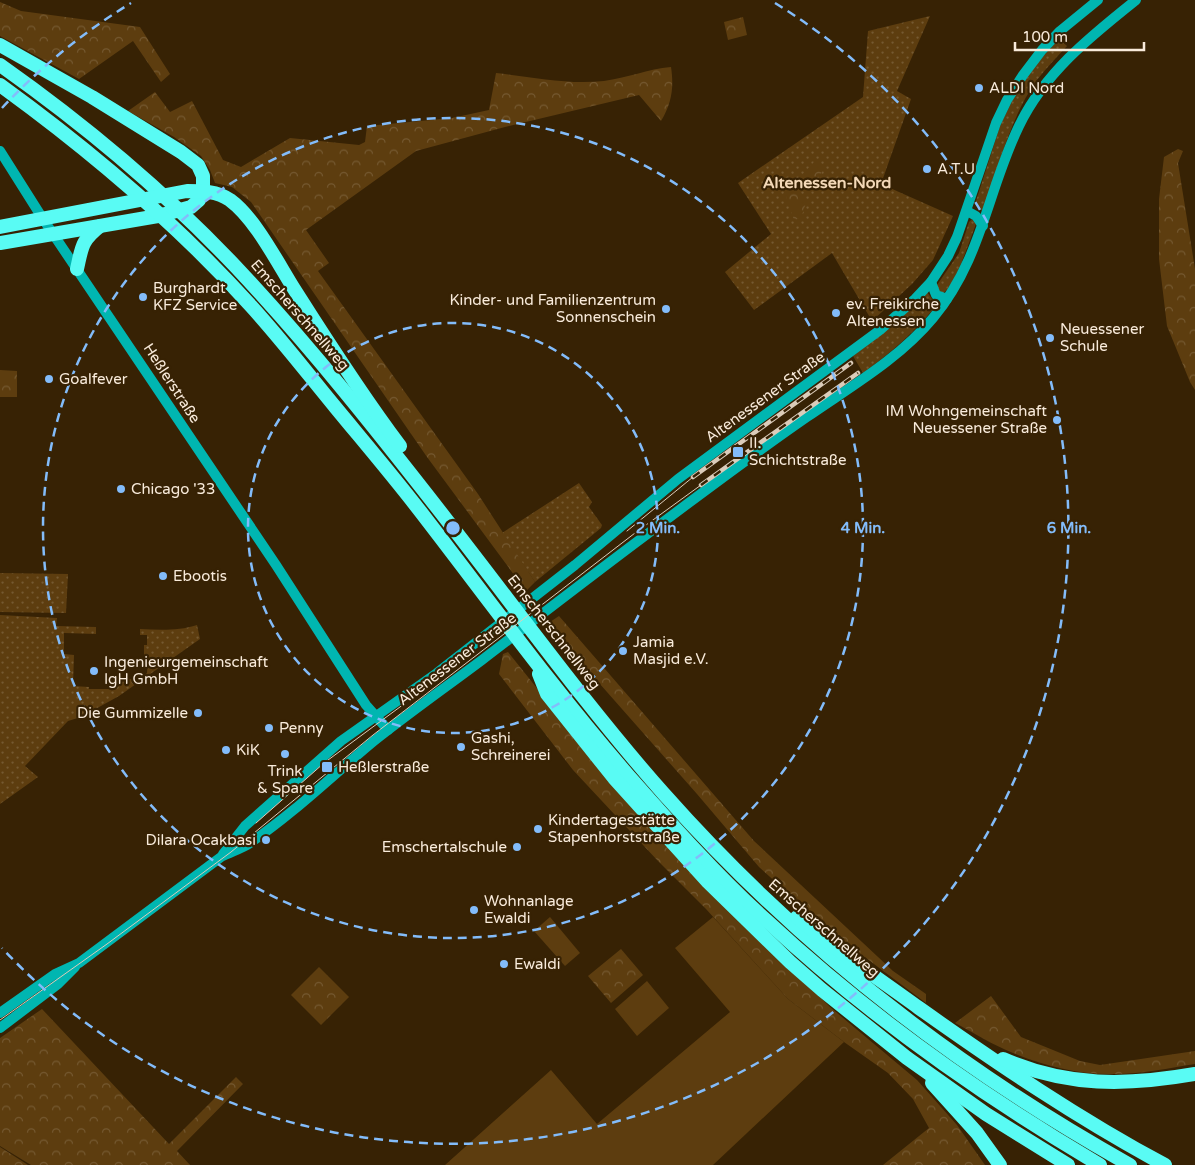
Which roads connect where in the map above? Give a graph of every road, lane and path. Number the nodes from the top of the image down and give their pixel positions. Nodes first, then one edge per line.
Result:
1 (1098, 0) edge
2 (1136, 0) edge
3 (0, 45) edge
4 (0, 66) edge
5 (0, 85) edge
6 (0, 93) edge
7 (42, 116) junction
8 (0, 151) edge
9 (203, 190) junction
10 (967, 211) junction
11 (43, 219) junction
12 (100, 225) junction
13 (983, 226) junction
14 (0, 227) edge
15 (54, 234) junction
16 (0, 243) edge
17 (77, 269) junction
18 (931, 282) junction
19 (947, 300) junction
20 (446, 518) junction
21 (534, 662) junction
22 (375, 716) junction
23 (388, 730) junction
24 (701, 834) junction
25 (221, 857) junction
26 (79, 963) junction
27 (0, 1013) edge
28 (0, 1028) edge
29 (964, 1040) junction
30 (907, 1058) junction
31 (1195, 1074) edge
32 (1000, 1165) edge
33 (1068, 1165) edge
34 (1100, 1165) edge
35 (1130, 1165) edge
36 (1165, 1165) edge

1 - 10 main road, Altenessener Straße
2 - 13 main road, Altenessener Straße
3 - 9 highway
4 - 20 highway, Emscherschnellweg
5 - 7 highway, Emscherschnellweg
6 - 7 highway
7 - 21 highway, Emscherschnellweg
8 - 11 main road, Heßlerstraße
9 - 11 highway
9 - 12 highway
9 - 20 highway
10 - 13 main road
10 - 18 main road, Altenessener Straße
11 - 14 highway
11 - 15 main road, Heßlerstraße
12 - 15 highway
12 - 17 highway
13 - 19 main road, Altenessener Straße
15 - 16 highway
15 - 17 main road, Heßlerstraße
17 - 22 main road, Heßlerstraße
18 - 19 main road
18 - 22 main road, Altenessener Straße
19 - 23 main road, Altenessener Straße
20 - 24 highway, Emscherschnellweg
21 - 30 highway
21 - 34 highway, Emscherschnellweg
22 - 23 main road, Heßlerstraße
22 - 25 main road, Altenessener Straße
23 - 25 main road, Altenessener Straße
24 - 29 highway
24 - 35 highway, Emscherschnellweg
25 - 26 main road, Altenessener Straße
26 - 27 main road, Altenessener Straße
26 - 28 main road, Altenessener Straße
29 - 31 highway
29 - 36 highway
30 - 32 highway
30 - 33 highway

